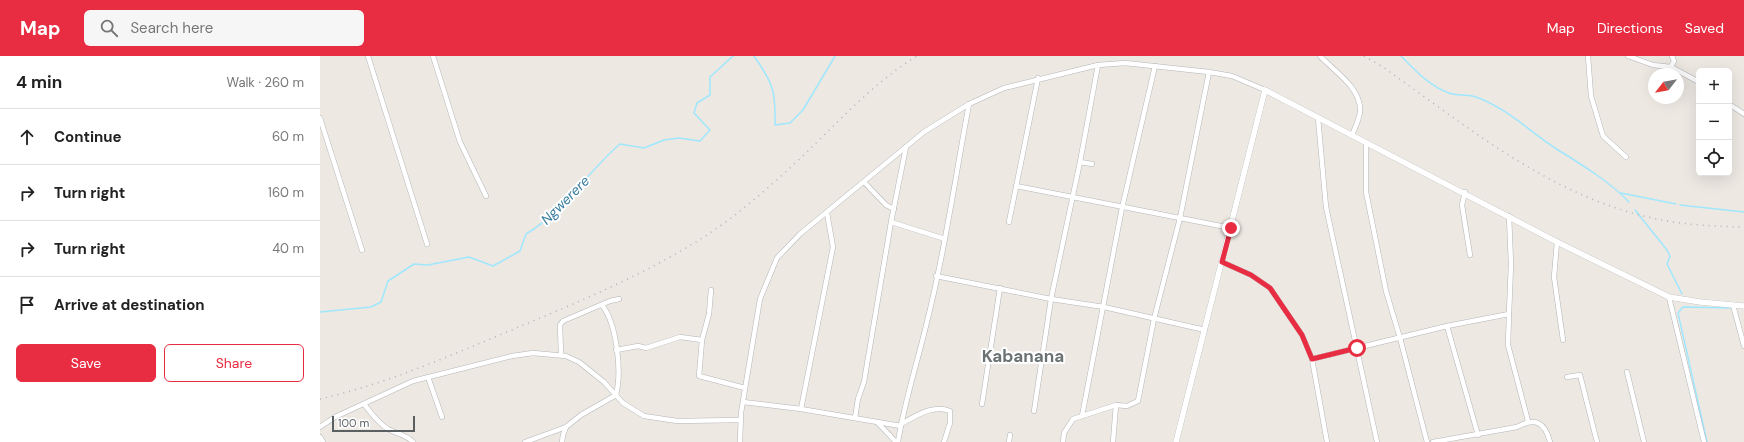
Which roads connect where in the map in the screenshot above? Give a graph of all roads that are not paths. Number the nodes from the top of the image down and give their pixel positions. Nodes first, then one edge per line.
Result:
1 (368, 56) edge
2 (433, 56) edge
3 (1320, 56) edge
4 (1588, 56) edge
5 (1628, 56) edge
6 (1672, 56) edge
7 (1098, 66) junction
8 (1155, 66) junction
9 (1671, 67) junction
10 (1208, 72) junction
11 (1038, 78) junction
12 (1696, 80) edge
13 (1265, 90) junction
14 (968, 104) junction
15 (1732, 106) edge
16 (1744, 114) edge
17 (320, 118) edge
18 (1318, 118) junction
19 (1352, 135) junction
20 (1366, 143) junction
21 (906, 147) junction
22 (1626, 157) dead end
23 (1080, 162) junction
24 (1092, 164) dead end
25 (864, 182) junction
26 (1016, 186) junction
27 (1465, 192) junction
28 (486, 196) dead end
29 (1072, 198) junction
30 (1122, 208) junction
31 (894, 209) junction
32 (827, 213) junction
33 (1509, 216) junction
34 (1180, 218) junction
35 (891, 222) junction
36 (1008, 222) dead end
37 (1231, 228) junction
38 (945, 239) junction
39 (1557, 242) junction
40 (427, 244) dead end
41 (362, 250) dead end
42 (1470, 255) dead end
43 (1222, 262) junction
44 (936, 276) junction
45 (1000, 288) junction
46 (710, 290) dead end
47 (1669, 297) junction
48 (1051, 298) junction
49 (619, 299) dead end
50 (602, 305) junction
51 (1733, 305) junction
52 (1744, 306) edge
53 (1104, 307) junction
54 (1509, 314) junction
55 (1154, 319) junction
56 (1447, 326) junction
57 (1205, 330) junction
58 (1400, 338) junction
59 (702, 340) junction
60 (1563, 340) dead end
61 (1744, 346) edge
62 (1357, 348) junction
63 (616, 350) junction
64 (561, 355) junction
65 (1312, 359) junction
66 (1627, 372) dead end
67 (428, 377) junction
68 (1567, 377) dead end
69 (745, 388) junction
70 (616, 395) junction
71 (743, 402) junction
72 (364, 404) junction
73 (982, 404) dead end
74 (1116, 405) junction
75 (801, 409) junction
76 (1034, 411) dead end
77 (1082, 416) junction
78 (442, 417) dead end
79 (856, 418) junction
80 (740, 420) junction
81 (1528, 421) junction
82 (878, 423) junction
83 (901, 425) junction
84 (320, 427) edge
85 (566, 427) junction
86 (1010, 435) dead end
87 (1478, 435) junction
88 (320, 437) edge
89 (323, 442) edge
90 (413, 442) edge
91 (524, 442) edge
92 (562, 442) edge
93 (740, 442) edge
94 (897, 442) edge
95 (944, 442) edge
96 (1009, 442) edge
97 (1063, 442) edge
98 (1113, 442) edge
99 (1176, 442) edge
100 (1327, 442) edge
101 (1377, 442) edge
102 (1427, 442) edge
103 (1434, 442) edge
104 (1550, 442) edge
105 (1597, 442) edge
106 (1644, 442) edge
107 (1704, 442) edge

1 - 40 street
2 - 28 street
3 - 19 street
4 - 22 street
5 - 9 street
6 - 9 street
7 - 8 street
7 - 11 street
7 - 23 street
8 - 10 street
8 - 30 street
9 - 12 street
10 - 13 street
10 - 34 street
11 - 14 street
11 - 26 street
13 - 18 street
13 - 37 street
14 - 21 street
14 - 38 street
15 - 16 street
17 - 41 street
18 - 19 street
18 - 62 street
19 - 20 street
20 - 27 street
20 - 58 street
21 - 25 street
21 - 31 street
23 - 24 street
23 - 29 street
25 - 31 street
25 - 32 street
26 - 29 street
26 - 36 street
27 - 33 street
27 - 42 street
29 - 30 street
29 - 48 street
30 - 34 street
30 - 53 street
31 - 35 street
32 - 69 street
32 - 75 street
33 - 39 street
33 - 54 street
34 - 37 street
34 - 55 street
35 - 38 street
35 - 79 street
37 - 43 street
38 - 44 street
39 - 47 street
39 - 60 street
43 - 57 street
43 - 65 street
44 - 45 street
44 - 83 street
45 - 48 street
45 - 73 street
46 - 59 street
47 - 51 street
47 - 107 street
48 - 53 street
48 - 76 street
49 - 50 street
50 - 63 street
50 - 64 street
51 - 52 street
51 - 61 street
53 - 55 street
53 - 77 street
54 - 56 street
54 - 81 street
55 - 57 street
55 - 74 street
56 - 58 street
56 - 87 street
57 - 99 street
58 - 62 street
58 - 102 street
59 - 63 street
59 - 69 street
62 - 65 street
62 - 101 street
63 - 70 street
64 - 67 street
64 - 70 street
65 - 100 street
66 - 106 street
67 - 72 street
67 - 78 street
68 - 105 street
69 - 71 street
70 - 80 street
70 - 85 street
71 - 75 street
71 - 80 street
72 - 84 street
72 - 90 street
74 - 77 street
74 - 98 street
75 - 79 street
77 - 97 street
79 - 82 street
80 - 93 street
81 - 87 street
81 - 104 street
82 - 83 street
82 - 94 street
83 - 94 street
83 - 95 street
85 - 91 street
85 - 92 street
86 - 96 street
87 - 103 street
88 - 89 street

